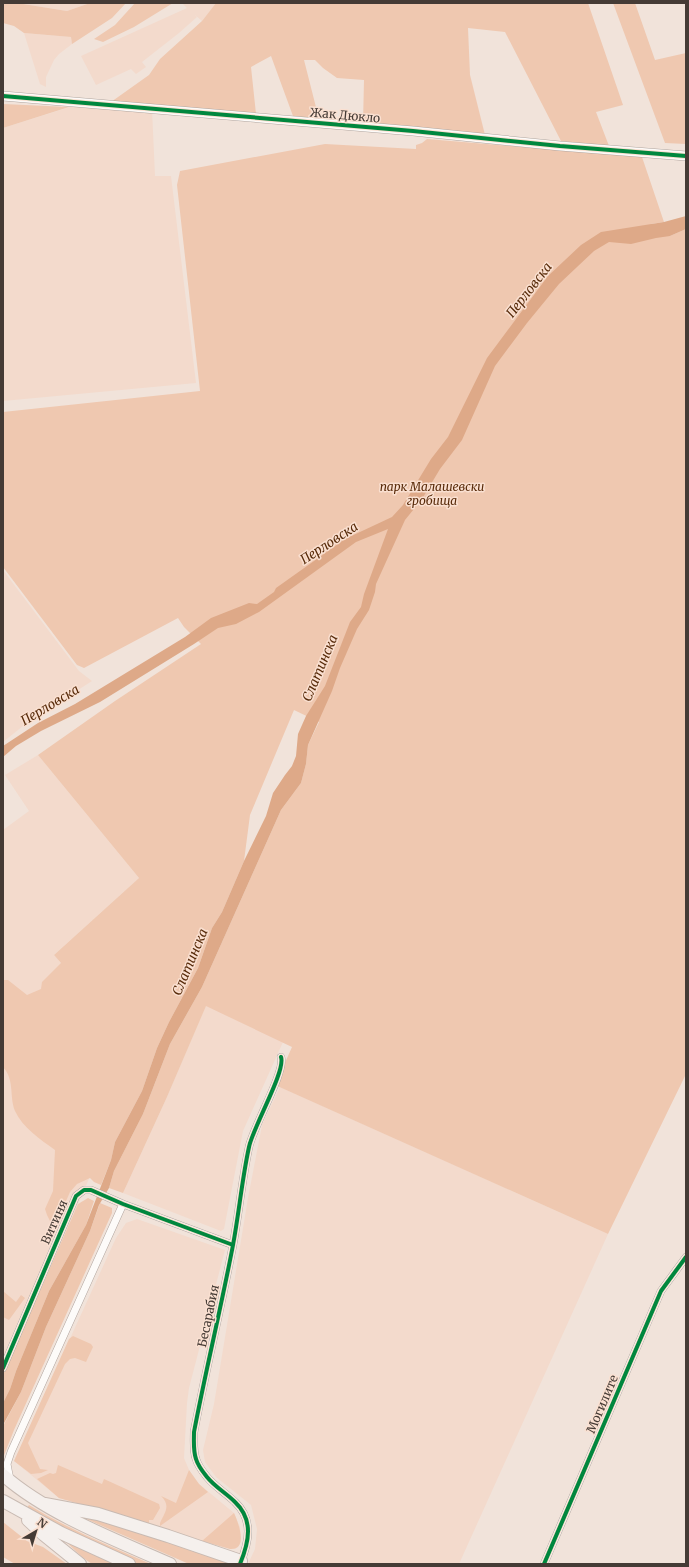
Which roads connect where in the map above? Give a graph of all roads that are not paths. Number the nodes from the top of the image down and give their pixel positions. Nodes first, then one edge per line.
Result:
1 (3, 96) edge
2 (686, 156) edge
3 (281, 1057) dead end
4 (123, 1204) junction
5 (233, 1245) junction
6 (686, 1257) edge
7 (3, 1368) edge
8 (7, 1479) edge
9 (3, 1501) edge
10 (45, 1504) junction
11 (20, 1511) junction
12 (240, 1563) edge
13 (80, 1564) edge
14 (129, 1564) edge
15 (170, 1564) edge
16 (544, 1564) edge

1 - 2 street, Жак Дюкло
3 - 5 street, Бесарабия
4 - 5 street, Витиня
4 - 7 street, Витиня
4 - 8 street
5 - 12 street, Бесарабия
6 - 16 street, Могилите
8 - 10 main road
9 - 11 main road
10 - 12 main road
10 - 15 main road
11 - 13 main road
11 - 14 main road

